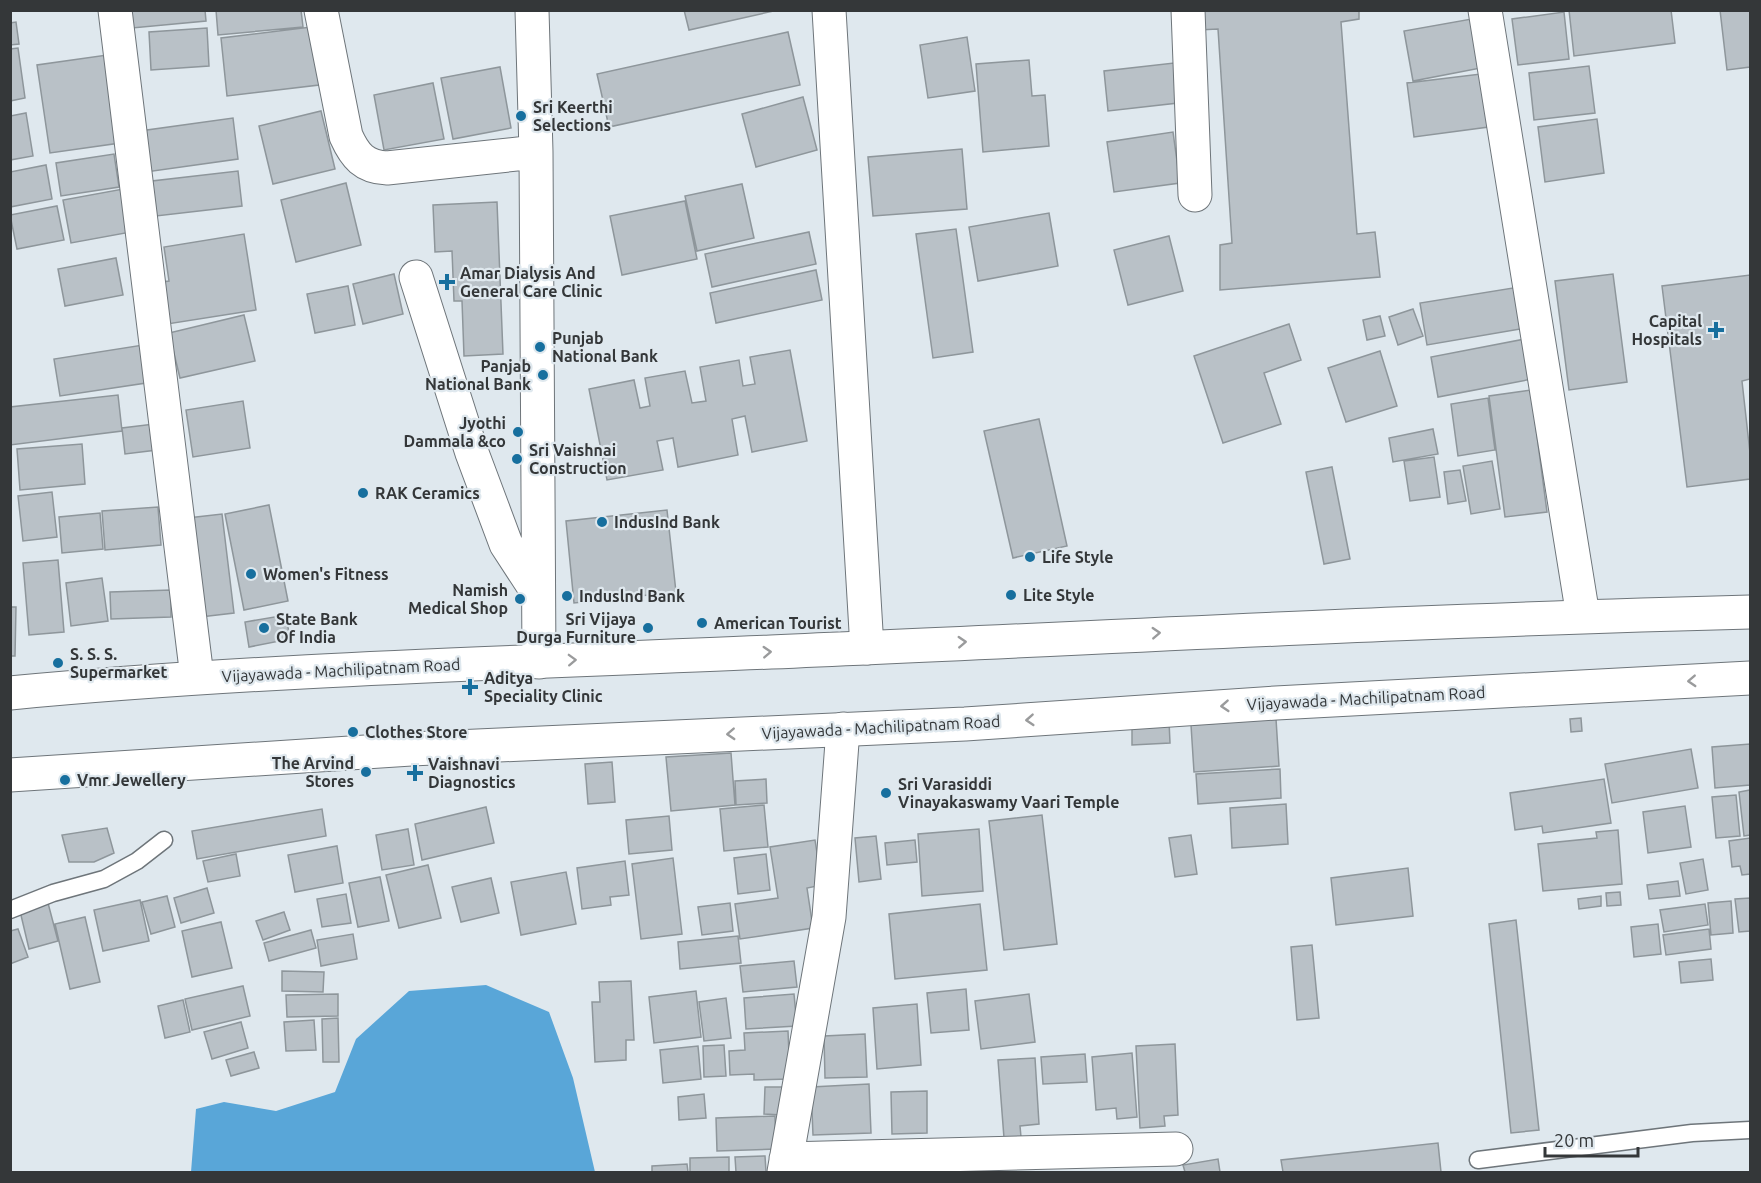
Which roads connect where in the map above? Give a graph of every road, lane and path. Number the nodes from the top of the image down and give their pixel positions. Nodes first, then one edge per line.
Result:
1 (115, 10) edge
2 (321, 10) edge
3 (532, 10) edge
4 (829, 10) edge
5 (1188, 10) edge
6 (1485, 10) edge
7 (536, 152) junction
8 (1195, 195) dead end
9 (416, 277) dead end
10 (538, 593) junction
11 (1750, 612) edge
12 (1583, 616) junction
13 (867, 648) junction
14 (539, 662) junction
15 (197, 677) junction
16 (1750, 678) edge
17 (10, 693) edge
18 (843, 729) junction
19 (10, 776) edge
20 (164, 840) dead end
21 (10, 910) edge
22 (1750, 1130) edge
23 (1176, 1149) dead end
24 (1478, 1160) dead end
25 (785, 1166) edge

1 - 15 main road
2 - 7 main road
3 - 7 main road
4 - 13 main road
5 - 8 main road
6 - 12 main road
7 - 10 main road
9 - 10 main road
10 - 14 main road
11 - 12 main road, Vijayawada - Machilipatnam Road
13 -> 12 main road, Vijayawada - Machilipatnam Road
14 -> 13 main road, Vijayawada - Machilipatnam Road
14 - 15 main road, Vijayawada - Machilipatnam Road
15 - 17 main road, Vijayawada - Machilipatnam Road
16 -> 18 main road, Vijayawada - Machilipatnam Road
18 -> 19 main road, Vijayawada - Machilipatnam Road
18 - 25 main road
20 - 21 lane
22 - 24 lane
23 - 25 main road

